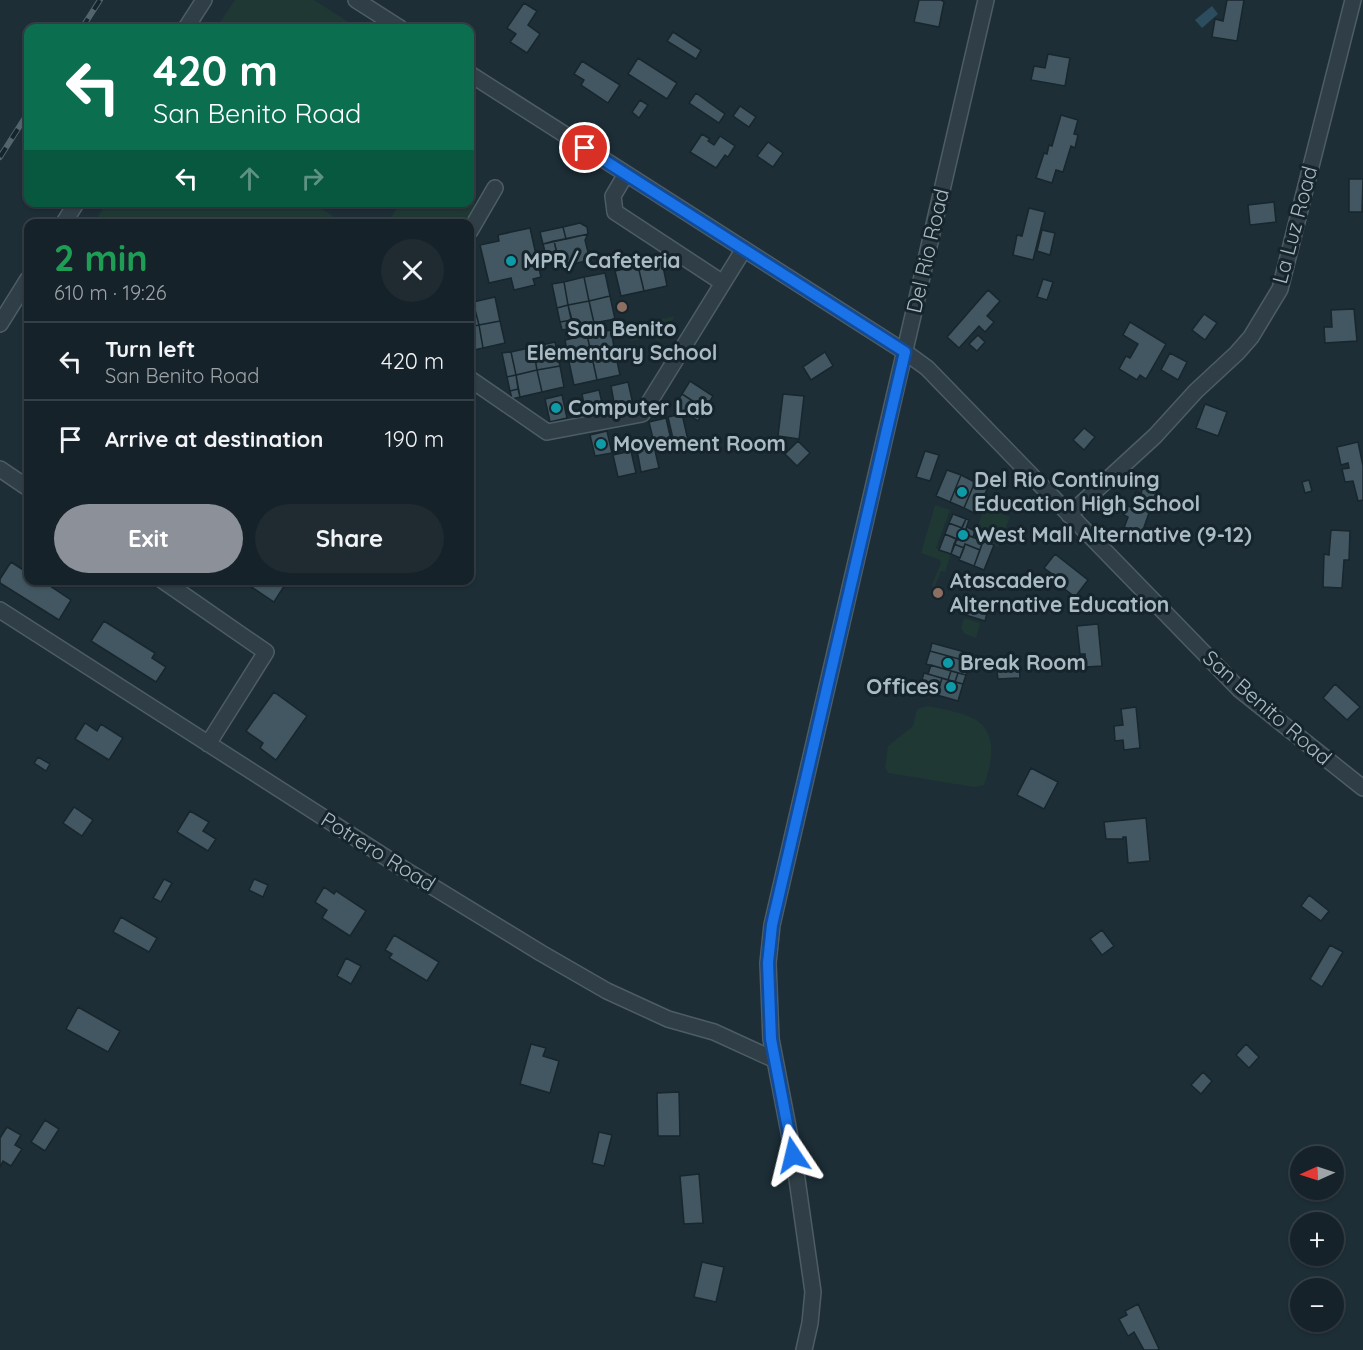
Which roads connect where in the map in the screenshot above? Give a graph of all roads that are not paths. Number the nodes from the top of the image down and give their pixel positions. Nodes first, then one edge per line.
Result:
1 (204, 0) edge
2 (356, 0) edge
3 (986, 0) edge
4 (1353, 0) edge
5 (189, 24) edge
6 (394, 24) edge
7 (474, 77) edge
8 (626, 174) junction
9 (495, 188) dead end
10 (474, 224) edge
11 (744, 249) junction
12 (723, 283) junction
13 (24, 285) edge
14 (0, 324) edge
15 (905, 352) junction
16 (474, 382) edge
17 (0, 469) edge
18 (24, 485) edge
19 (1070, 515) junction
20 (169, 585) edge
21 (0, 610) edge
22 (208, 744) junction
23 (1363, 788) edge
24 (773, 1059) junction
25 (804, 1350) edge

1 - 5 street
2 - 6 street
3 - 15 street, Del Rio Road
4 - 19 street, La Luz Road
7 - 8 street, San Benito Road
8 - 11 street, San Benito Road
8 - 12 street
9 - 10 street
11 - 12 street
11 - 15 street, San Benito Road
12 - 16 street
13 - 14 street
15 - 19 street, San Benito Road
15 - 24 street, Del Rio Road
17 - 18 street
19 - 23 street, San Benito Road
20 - 22 street
21 - 22 street, Potrero Road
22 - 24 street, Potrero Road
24 - 25 street, Del Rio Road

